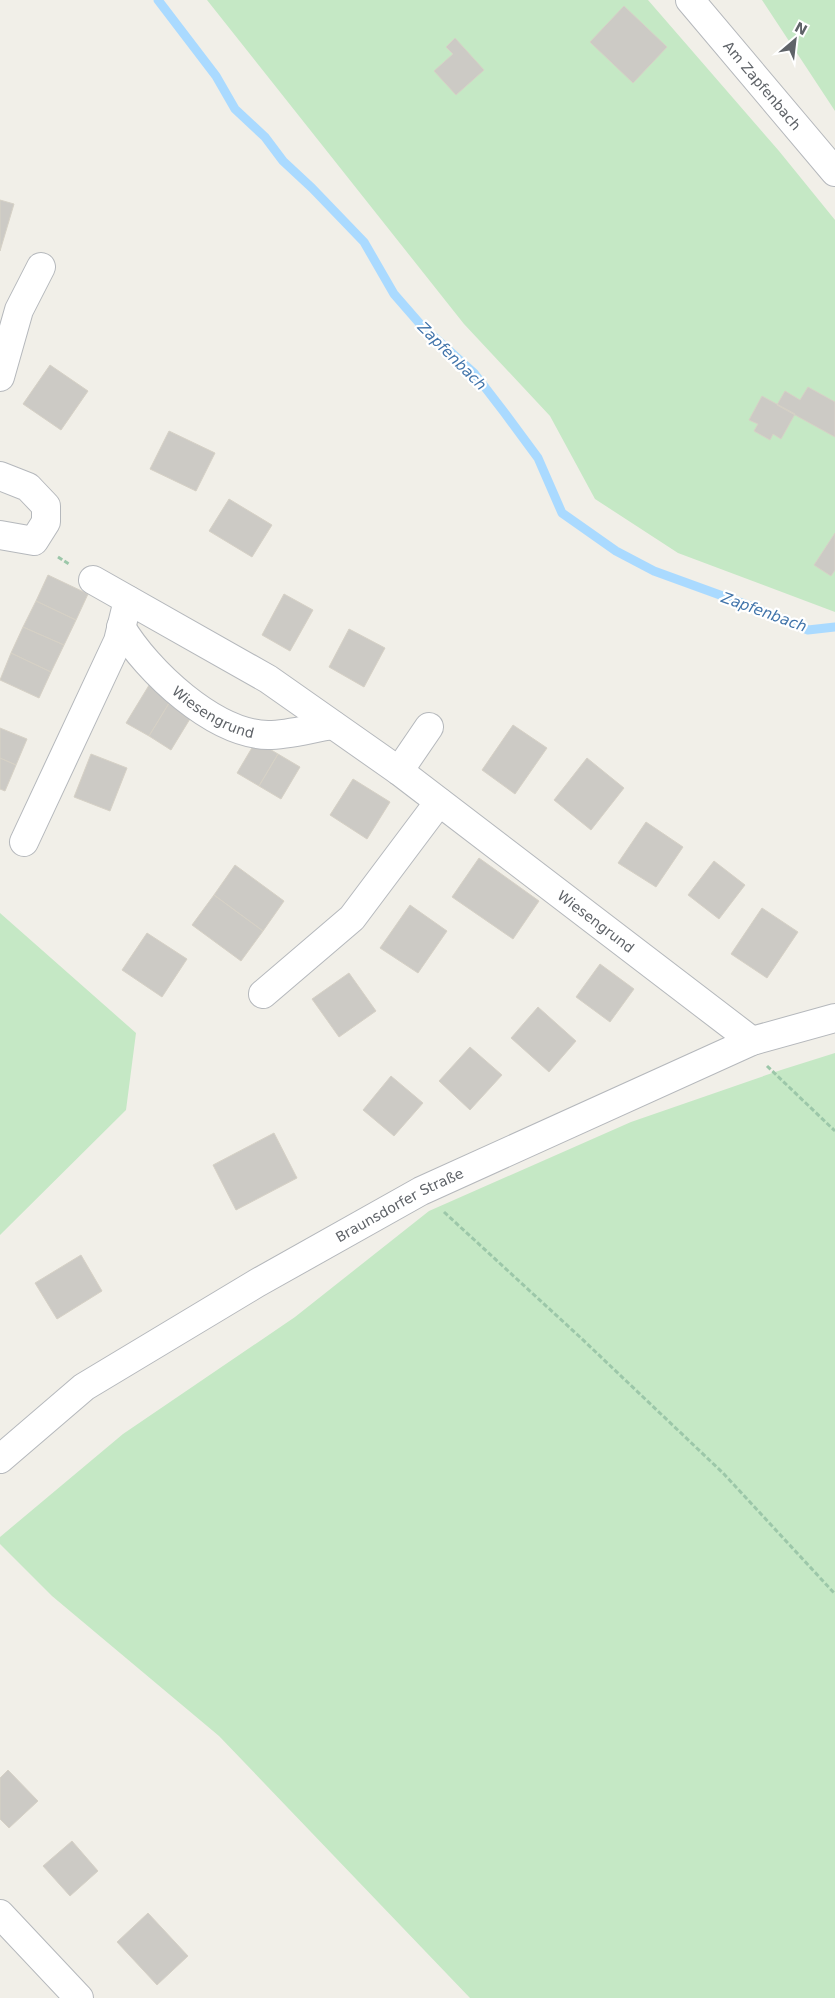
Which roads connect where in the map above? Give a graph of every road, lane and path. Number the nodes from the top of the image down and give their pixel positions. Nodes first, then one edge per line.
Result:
1 (690, 0) edge
2 (835, 172) edge
3 (40, 267) dead end
4 (0, 377) edge
5 (0, 476) edge
6 (0, 535) edge
7 (34, 541) junction
8 (93, 580) joint
9 (128, 600) junction
10 (121, 627) junction
11 (333, 725) junction
12 (429, 727) dead end
13 (399, 771) junction
14 (439, 802) junction
15 (24, 842) dead end
16 (263, 994) dead end
17 (835, 1018) edge
18 (752, 1041) junction
19 (835, 1131) edge
20 (421, 1191) junction
21 (0, 1459) edge
22 (835, 1594) edge
23 (0, 1914) edge
24 (79, 1998) edge

1 - 2 street, Am Zapfenbach
3 - 4 street
5 - 7 street
6 - 7 street
7 - 8 path
8 - 9 street, Wiesengrund
9 - 10 street
9 - 11 street, Wiesengrund
10 - 11 street, Wiesengrund
10 - 15 street
11 - 13 street, Wiesengrund
12 - 13 street
13 - 14 street, Wiesengrund
14 - 16 street
14 - 18 street, Wiesengrund
17 - 18 street, Braunsdorfer Straße
18 - 19 path
18 - 20 street, Braunsdorfer Straße
20 - 21 street, Braunsdorfer Straße
20 - 22 path
23 - 24 street

